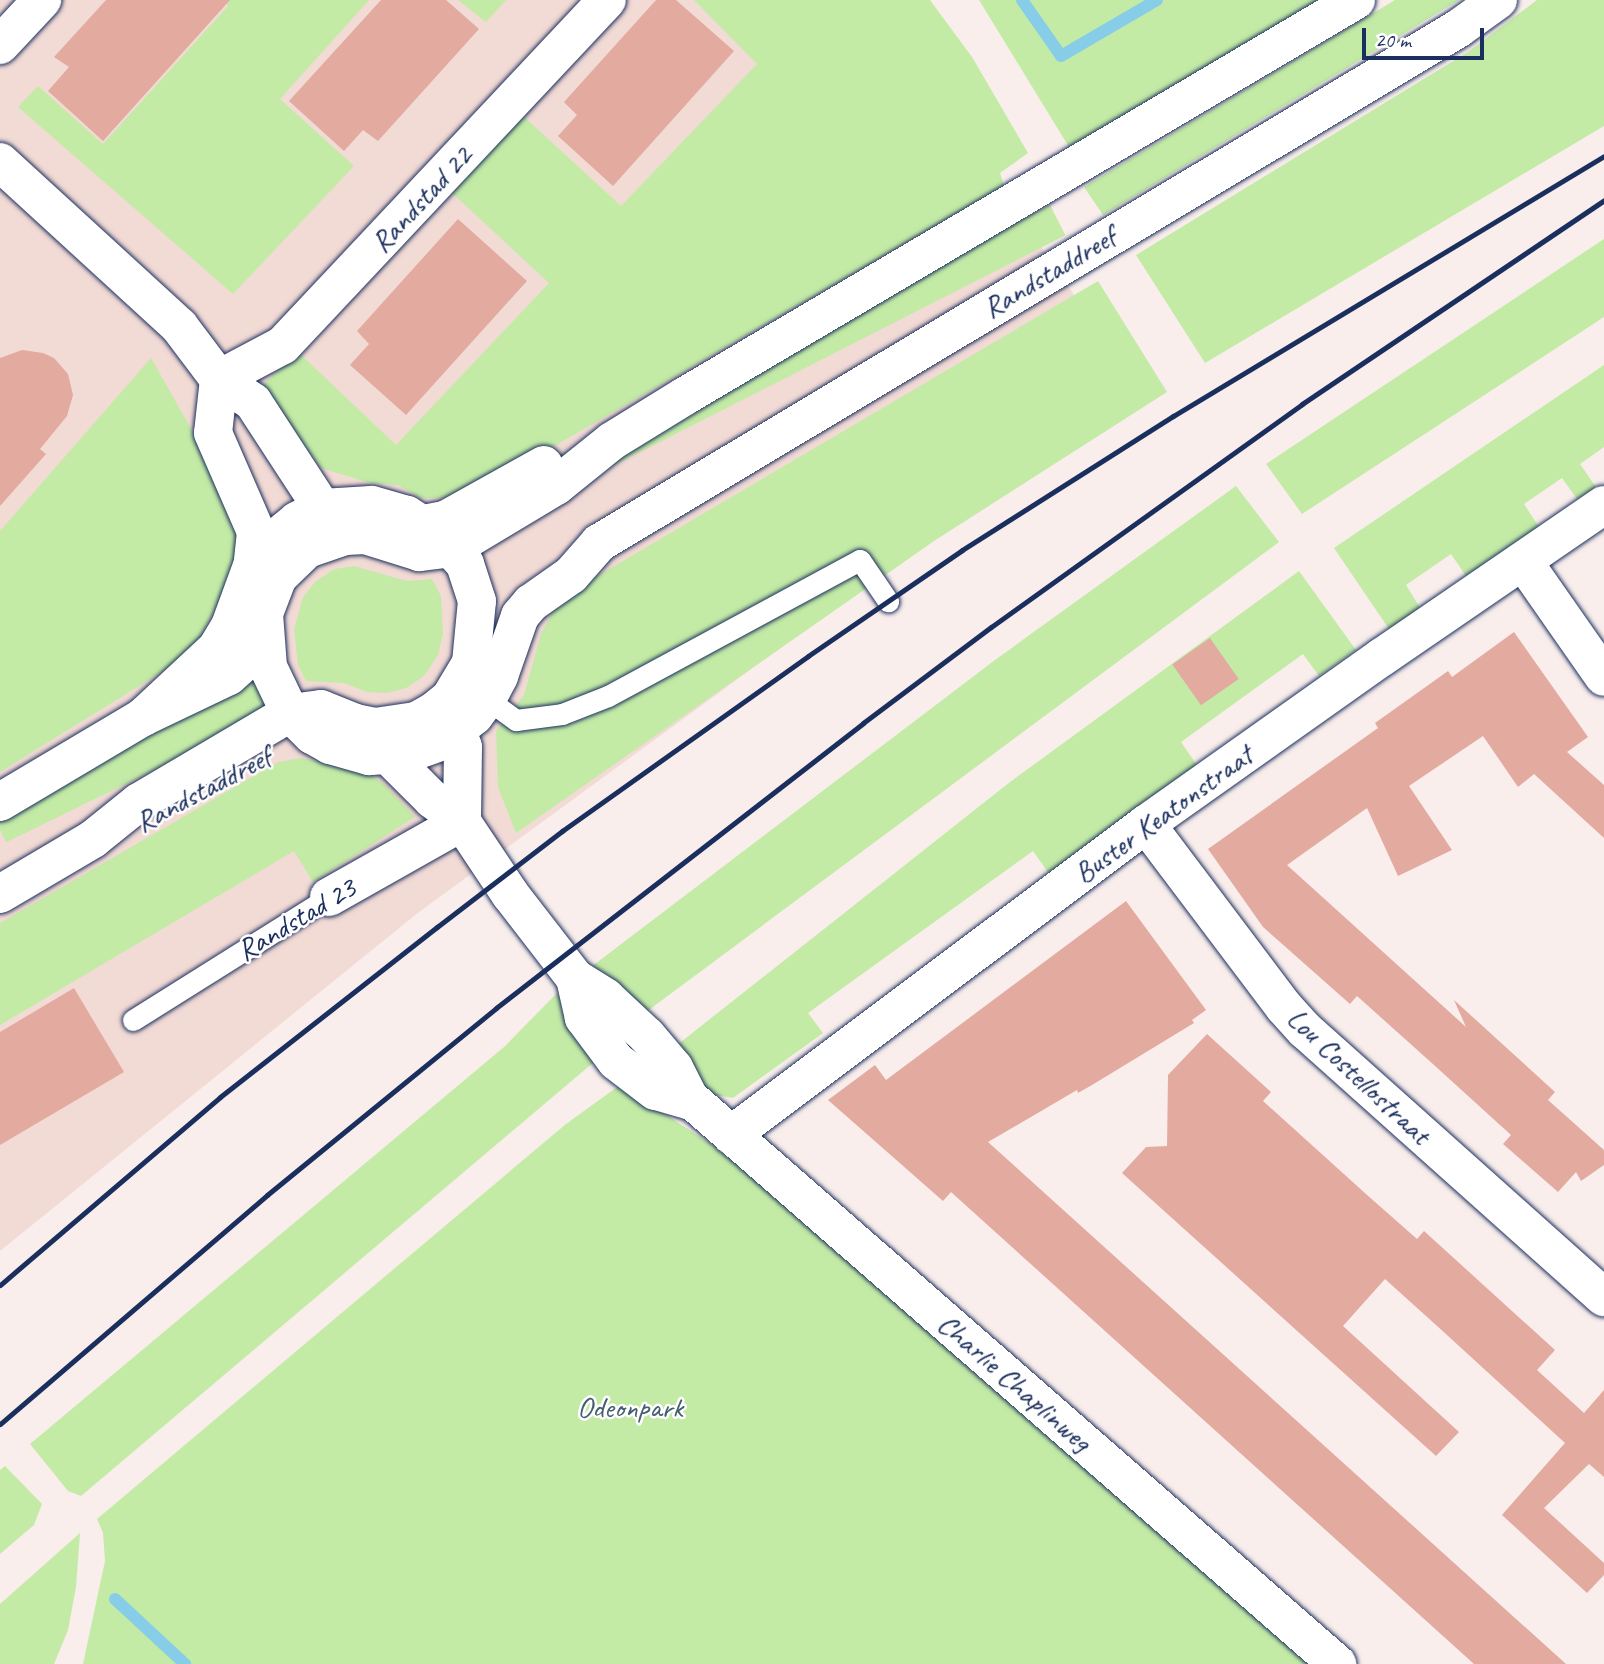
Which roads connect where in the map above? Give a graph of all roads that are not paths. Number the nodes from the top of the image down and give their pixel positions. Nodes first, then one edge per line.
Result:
1 (41, 0) edge
2 (607, 0) edge
3 (1356, 0) edge
4 (1498, 0) edge
5 (0, 45) edge
6 (0, 162) edge
7 (219, 379) junction
8 (612, 441) junction
9 (1604, 505) edge
10 (322, 508) junction
11 (424, 524) junction
12 (599, 543) junction
13 (285, 547) junction
14 (453, 548) junction
15 (1523, 561) junction
16 (253, 564) junction
17 (888, 601) dead end
18 (477, 621) junction
19 (264, 633) junction
20 (1604, 677) edge
21 (487, 699) junction
22 (454, 714) junction
23 (143, 717) junction
24 (301, 724) junction
25 (389, 756) junction
26 (0, 802) edge
27 (462, 822) junction
28 (1146, 824) junction
29 (0, 894) edge
30 (329, 897) joint
31 (133, 1020) dead end
32 (731, 1135) junction
33 (1604, 1297) edge
34 (1338, 1664) edge

1 - 5 street
2 - 7 street, Randstad 22
3 - 8 street
4 - 12 street, Randstaddreef
6 - 7 street
7 - 10 street
7 - 13 street
7 - 16 street
8 - 11 street
8 - 14 street
9 - 15 street, Buster Keatonstraat
10 - 11 street
10 - 13 street
11 - 14 street
12 - 18 street, Randstaddreef
12 - 21 street, Randstaddreef
13 - 14 street
13 - 16 street
13 - 19 street
14 - 18 street
15 - 20 street
15 - 28 street, Buster Keatonstraat
16 - 23 street
17 - 21 lane
18 - 22 street
19 - 23 street
19 - 24 street
21 - 22 street
22 - 24 street
22 - 25 street
22 - 27 street
23 - 26 street
24 - 25 street
24 - 29 street, Randstaddreef
25 - 27 street, Charlie Chaplinweg
27 - 30 street, Randstad 23
27 - 32 street, Charlie Chaplinweg
28 - 32 street, Buster Keatonstraat
28 - 33 street, Lou Costellostraat
30 - 31 lane, Randstad 23
32 - 34 street, Charlie Chaplinweg

